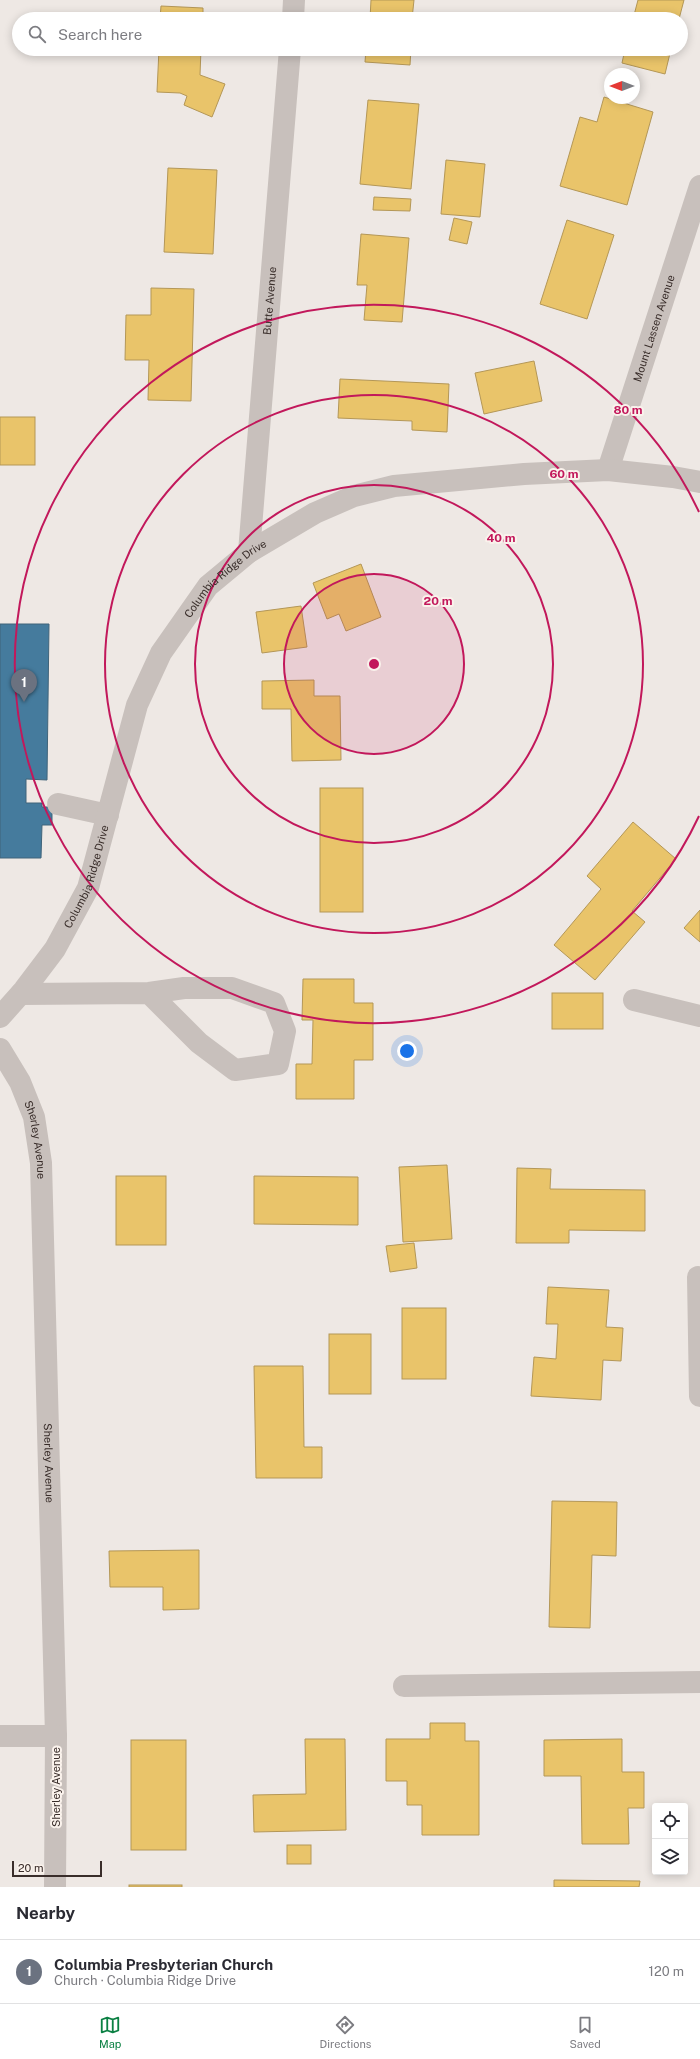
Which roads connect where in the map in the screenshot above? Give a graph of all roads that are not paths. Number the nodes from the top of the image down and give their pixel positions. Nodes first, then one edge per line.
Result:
1 (294, 0) edge
2 (293, 12) edge
3 (289, 56) edge
4 (700, 186) edge
5 (608, 470) junction
6 (700, 482) edge
7 (249, 552) junction
8 (58, 804) dead end
9 (108, 815) junction
10 (21, 994) junction
11 (149, 994) junction
12 (634, 1000) dead end
13 (700, 1016) edge
14 (0, 1017) edge
15 (0, 1049) edge
16 (698, 1277) dead end
17 (700, 1396) edge
18 (700, 1682) edge
19 (404, 1686) dead end
20 (0, 1736) edge
21 (56, 1736) junction
22 (55, 1887) edge

1 - 2 street
3 - 7 street, Butte Avenue
4 - 5 street, Mount Lassen Avenue
5 - 6 street, Columbia Ridge Drive
5 - 7 street, Columbia Ridge Drive
7 - 9 street, Columbia Ridge Drive
8 - 9 street
9 - 10 street, Columbia Ridge Drive
10 - 11 street
10 - 14 street, Columbia Ridge Drive
11 - 11 street
12 - 13 street
15 - 21 street, Sherley Avenue
16 - 17 street
18 - 19 street
20 - 21 street
21 - 22 street, Sherley Avenue

